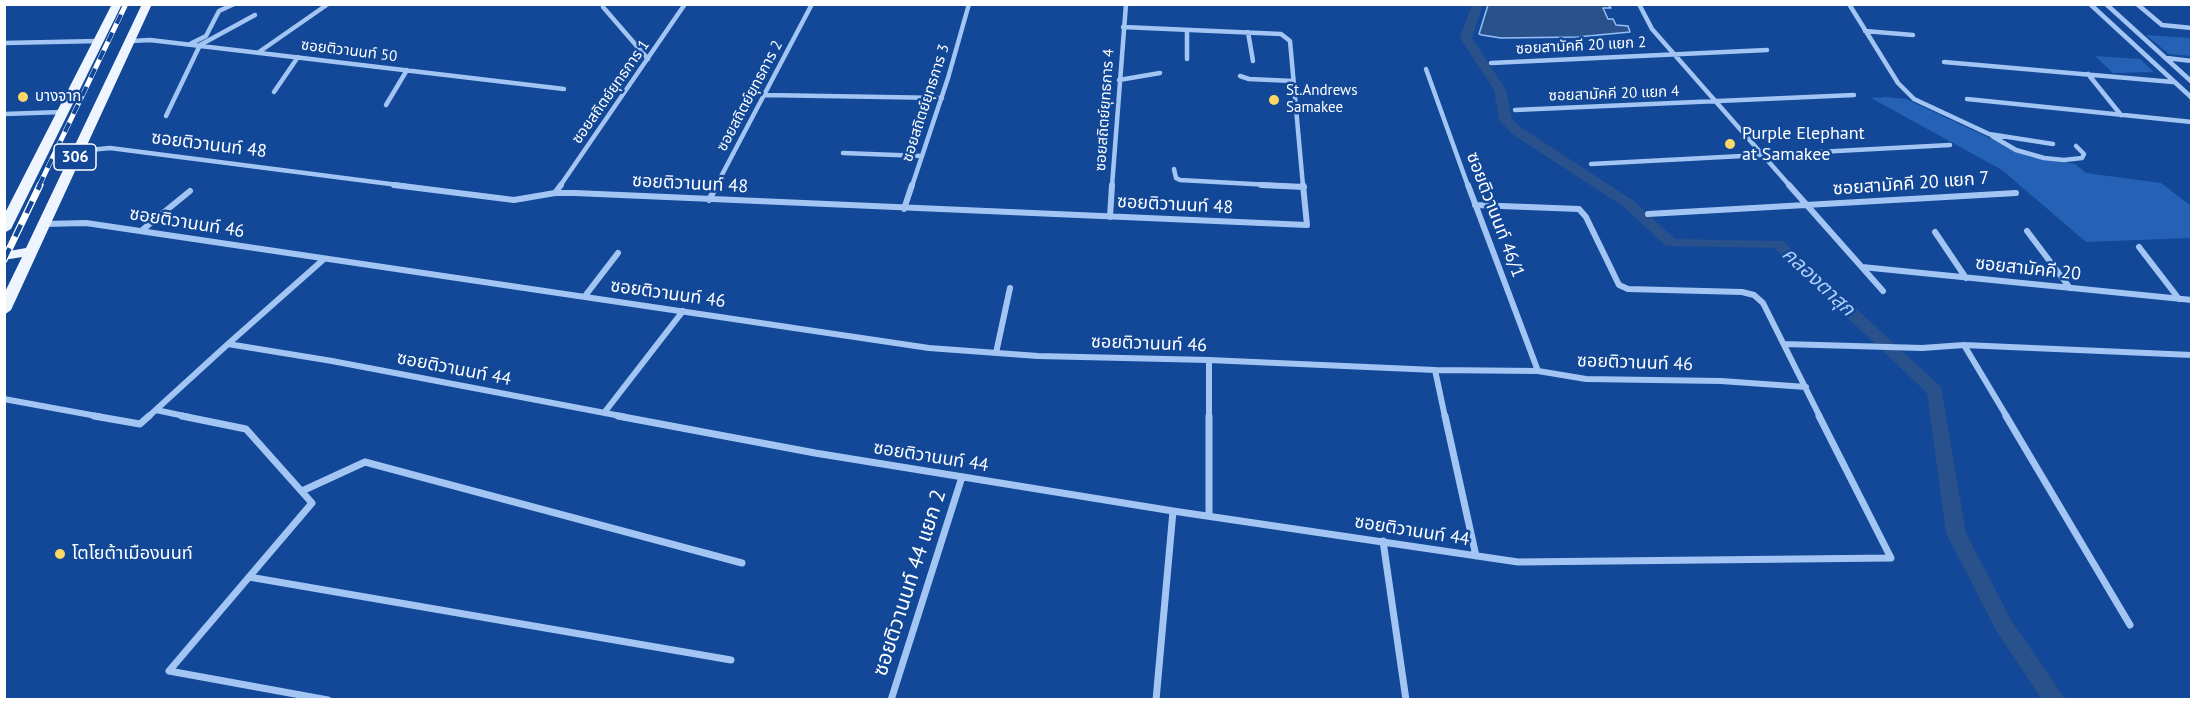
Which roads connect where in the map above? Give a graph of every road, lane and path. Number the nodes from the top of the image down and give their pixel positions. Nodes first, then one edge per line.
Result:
1 (117, 4) edge
2 (147, 4) edge
3 (234, 4) edge
4 (328, 4) edge
5 (685, 4) edge
6 (812, 4) edge
7 (969, 4) edge
8 (1126, 4) edge
9 (1639, 4) edge
10 (1849, 4) edge
11 (2090, 4) edge
12 (2106, 4) edge
13 (2137, 4) edge
14 (603, 7) dead end
15 (255, 15) dead end
16 (1123, 27) junction
17 (2192, 28) edge
18 (1187, 30) junction
19 (1865, 31) junction
20 (1248, 32) junction
21 (1913, 35) dead end
22 (99, 41) junction
23 (131, 41) junction
24 (4, 43) edge
25 (190, 44) junction
26 (200, 45) junction
27 (1767, 50) dead end
28 (259, 52) junction
29 (1672, 53) junction
30 (298, 57) junction
31 (2165, 58) junction
32 (648, 59) junction
33 (1187, 59) dead end
34 (2192, 61) edge
35 (1252, 62) dead end
36 (1944, 62) dead end
37 (1491, 63) dead end
38 (1426, 69) dead end
39 (407, 70) junction
40 (1160, 73) dead end
41 (2088, 74) junction
42 (1240, 76) dead end
43 (1119, 80) junction
44 (1293, 81) junction
45 (2173, 82) junction
46 (2192, 82) edge
47 (564, 88) dead end
48 (274, 92) dead end
49 (764, 95) junction
50 (1854, 95) dead end
51 (942, 98) junction
52 (2192, 98) edge
53 (1967, 99) dead end
54 (1714, 103) junction
55 (386, 105) dead end
56 (1515, 110) dead end
57 (62, 112) junction
58 (4, 114) edge
59 (2121, 115) junction
60 (166, 116) dead end
61 (2192, 122) edge
62 (1989, 134) junction
63 (2053, 144) dead end
64 (1950, 145) dead end
65 (2076, 146) dead end
66 (78, 151) junction
67 (843, 153) dead end
68 (1762, 155) junction
69 (922, 156) junction
70 (1590, 164) dead end
71 (1174, 169) dead end
72 (1304, 187) junction
73 (190, 191) dead end
74 (555, 193) junction
75 (2016, 193) dead end
76 (709, 200) junction
77 (1475, 206) junction
78 (1808, 206) junction
79 (904, 209) junction
80 (1648, 214) dead end
81 (1110, 217) junction
82 (44, 224) junction
83 (4, 230) edge
84 (141, 231) junction
85 (2027, 231) dead end
86 (1935, 232) dead end
87 (2139, 247) dead end
88 (30, 251) junction
89 (618, 253) dead end
90 (4, 256) edge
91 (324, 259) junction
92 (1861, 267) junction
93 (1966, 278) junction
94 (1010, 288) dead end
95 (2070, 288) junction
96 (1883, 291) dead end
97 (585, 296) junction
98 (2179, 299) junction
99 (2192, 300) edge
100 (4, 310) edge
101 (683, 311) junction
102 (228, 344) junction
103 (1784, 344) junction
104 (1964, 345) junction
105 (996, 354) junction
106 (2192, 355) edge
107 (1209, 360) junction
108 (1435, 370) junction
109 (1539, 371) junction
110 (1806, 387) junction
111 (4, 399) edge
112 (156, 410) junction
113 (604, 413) junction
114 (962, 477) junction
115 (302, 490) junction
116 (1173, 511) junction
117 (1209, 515) junction
118 (1383, 541) junction
119 (1476, 556) junction
120 (742, 563) dead end
121 (249, 577) junction
122 (2130, 625) dead end
123 (731, 660) dead end
124 (328, 699) edge
125 (891, 699) edge
126 (1156, 699) edge
127 (1406, 699) edge

1 - 22 main road, 306
2 - 23 main road, 306
3 - 25 street
4 - 28 street
5 - 32 street, ซอยสถิตย์ยุทธการ 1
6 - 49 street, ซอยสถิตย์ยุทธการ 2
7 - 51 street, ซอยสถิตย์ยุทธการ 3
8 - 16 street, ซอยสถิตย์ยุทธการ 4
9 - 29 street
10 - 19 street
11 - 45 street
12 - 31 street
13 - 17 street
14 - 32 street
15 - 26 street
16 - 18 street
16 - 43 street, ซอยสถิตย์ยุทธการ 4
18 - 20 street
18 - 33 street
19 - 21 street
19 - 62 street
20 - 35 street
20 - 44 street
22 - 24 street
22 - 57 main road, 306
23 - 25 street, ซอยติวานนท์ 50
23 - 66 main road, 306
25 - 26 street, ซอยติวานนท์ 50
26 - 28 street, ซอยติวานนท์ 50
26 - 60 street
27 - 29 street, ซอยสามัคคี 20 แยก 2
28 - 30 street, ซอยติวานนท์ 50
29 - 37 street, ซอยสามัคคี 20 แยก 2
29 - 54 street
30 - 39 street, ซอยติวานนท์ 50
30 - 48 street
31 - 34 street
31 - 46 street
32 - 74 street, ซอยสถิตย์ยุทธการ 1
36 - 41 street
38 - 77 street, ซอยติวานนท์ 46/1
39 - 47 street, ซอยติวานนท์ 50
39 - 55 street
40 - 43 street
41 - 45 street
41 - 59 street
42 - 44 street
43 - 81 street, ซอยสถิตย์ยุทธการ 4
44 - 72 street
45 - 52 street
49 - 51 street
49 - 76 street, ซอยสถิตย์ยุทธการ 2
50 - 54 street, ซอยสามัคคี 20 แยก 4
51 - 69 street, ซอยสถิตย์ยุทธการ 3
53 - 59 street
54 - 56 street, ซอยสามัคคี 20 แยก 4
54 - 68 street
57 - 58 street
57 - 83 main road, 306
59 - 61 street
62 - 63 street
62 - 65 street
64 - 68 street
66 - 74 street, ซอยติวานนท์ 48
66 - 82 main road, 306
67 - 69 street
68 - 70 street
68 - 78 street
69 - 79 street, ซอยสถิตย์ยุทธการ 3
71 - 72 street
72 - 81 street, ซอยติวานนท์ 48
73 - 84 street
74 - 76 street, ซอยติวานนท์ 48
75 - 78 street, ซอยสามัคคี 20 แยก 7
76 - 79 street, ซอยติวานนท์ 48
77 - 103 street
77 - 109 street, ซอยติวานนท์ 46/1
78 - 80 street, ซอยสามัคคี 20 แยก 7
78 - 92 street
79 - 81 street, ซอยติวานนท์ 48
82 - 84 street, ซอยติวานนท์ 46
82 - 88 main road, 306
84 - 91 street, ซอยติวานนท์ 46
85 - 95 street
86 - 93 street
87 - 98 street
88 - 90 main road
88 - 100 main road, 306
89 - 97 street
91 - 97 street, ซอยติวานนท์ 46
91 - 102 street
92 - 93 street, ซอยสามัคคี 20
92 - 96 street
93 - 95 street, ซอยสามัคคี 20
94 - 105 street
95 - 98 street, ซอยสามัคคี 20
97 - 101 street, ซอยติวานนท์ 46
98 - 99 street, ซอยสามัคคี 20
101 - 105 street, ซอยติวานนท์ 46
101 - 113 street
102 - 112 street
102 - 113 street, ซอยติวานนท์ 44
103 - 104 street
103 - 110 street
104 - 106 street
104 - 122 street
105 - 107 street, ซอยติวานนท์ 46
107 - 108 street, ซอยติวานนท์ 46
107 - 117 street
108 - 109 street, ซอยติวานนท์ 46
108 - 119 street
109 - 110 street, ซอยติวานนท์ 46
110 - 119 street, ซอยติวานนท์ 44
111 - 112 street
112 - 115 street
113 - 114 street, ซอยติวานนท์ 44
114 - 116 street, ซอยติวานนท์ 44
114 - 125 street, ซอยติวานนท์ 44 แยก 2
115 - 120 street
115 - 121 street
116 - 117 street, ซอยติวานนท์ 44
116 - 126 street
117 - 118 street, ซอยติวานนท์ 44
118 - 119 street, ซอยติวานนท์ 44
118 - 127 street
121 - 123 street
121 - 124 street

